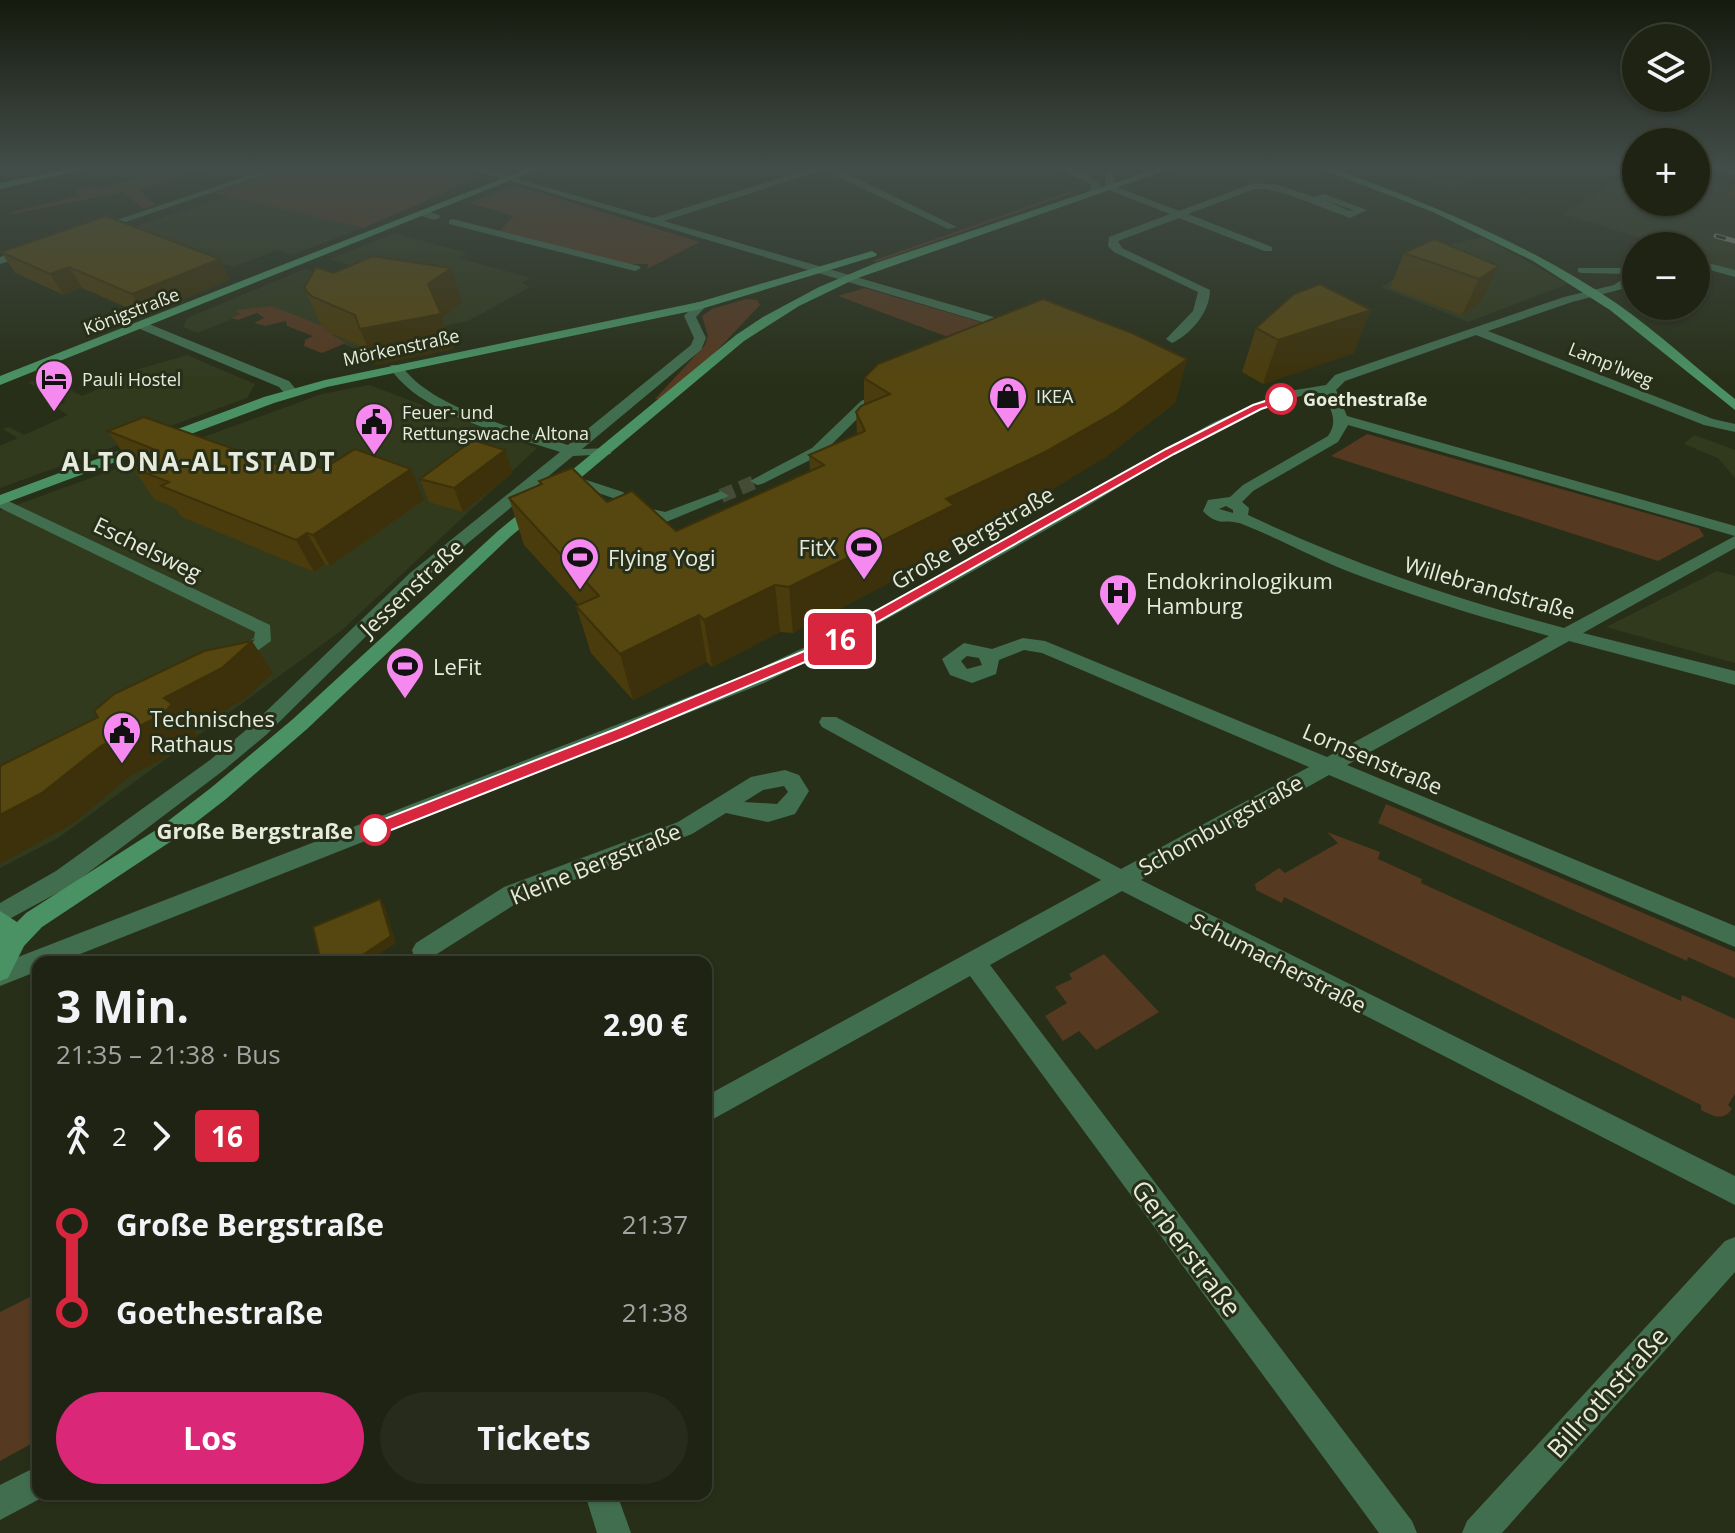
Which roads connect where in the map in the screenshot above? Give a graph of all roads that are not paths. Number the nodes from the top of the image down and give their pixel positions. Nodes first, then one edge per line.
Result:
1 (370, 238) edge
2 (514, 238) edge
3 (710, 238) edge
4 (920, 238) edge
5 (953, 238) edge
6 (1116, 238) edge
7 (1239, 238) edge
8 (1493, 238) edge
9 (1520, 238) edge
10 (37, 248) edge
11 (1268, 249) dead end
12 (1549, 251) dead end
13 (856, 259) junction
14 (0, 261) edge
15 (874, 266) junction
16 (1710, 267) edge
17 (635, 268) dead end
18 (821, 270) junction
19 (1622, 272) edge
20 (1735, 274) edge
21 (846, 277) junction
22 (1622, 285) edge
23 (880, 288) junction
24 (1609, 289) junction
25 (1595, 293) junction
26 (741, 295) junction
27 (701, 305) junction
28 (769, 305) junction
29 (1636, 325) junction
30 (144, 326) junction
31 (1475, 330) junction
32 (1172, 339) dead end
33 (996, 341) edge
34 (396, 368) junction
35 (1720, 375) junction
36 (0, 381) edge
37 (1735, 388) edge
38 (896, 389) edge
39 (1329, 389) junction
40 (292, 393) junction
41 (1735, 406) edge
42 (1341, 419) junction
43 (1735, 428) edge
44 (568, 450) junction
45 (606, 451) junction
46 (538, 475) junction
47 (571, 479) junction
48 (757, 481) tunnel mouth
49 (721, 496) tunnel mouth
50 (563, 497) junction
51 (0, 501) edge
52 (603, 508) edge
53 (630, 508) junction
54 (1735, 531) edge
55 (1735, 541) edge
56 (1563, 634) junction
57 (990, 657) dead end
58 (217, 668) edge
59 (1735, 678) edge
60 (829, 722) dead end
61 (1328, 764) junction
62 (726, 805) dead end
63 (1122, 879) junction
64 (0, 914) edge
65 (0, 921) edge
66 (1735, 937) edge
67 (13, 941) junction
68 (41, 956) edge
69 (426, 956) edge
70 (32, 960) edge
71 (974, 963) junction
72 (0, 972) edge
73 (712, 1107) edge
74 (1735, 1191) edge
75 (1735, 1251) edge
76 (32, 1485) edge
77 (603, 1500) edge
78 (0, 1503) edge
79 (614, 1533) edge
80 (1400, 1533) edge
81 (1479, 1533) edge

1 - 30 street, Königstraße
2 - 17 street
3 - 18 street
4 - 13 street, Mörkenstraße
5 - 15 street, Jessenstraße
6 - 32 street
7 - 11 street
8 - 25 street
9 - 12 street
10 - 14 street
13 - 18 street, Mörkenstraße
13 - 21 street
15 - 21 street, Jessenstraße
15 - 23 street
16 - 20 street
18 - 21 street
18 - 26 street, Mörkenstraße
19 - 24 street
21 - 23 street
21 - 28 street, Jessenstraße
22 - 24 street, Große Bergstraße
23 - 33 street
24 - 25 street, Große Bergstraße
24 - 35 street
25 - 29 street
25 - 31 street, Große Bergstraße
26 - 27 street, Mörkenstraße
26 - 28 street
27 - 34 street, Mörkenstraße
27 - 44 street, Jessenstraße
28 - 45 street, Jessenstraße
29 - 35 street
29 - 41 street
30 - 36 street, Königstraße
30 - 40 street
31 - 39 street, Große Bergstraße
31 - 43 street, Lamp'lweg
34 - 40 street, Mörkenstraße
34 - 44 street
35 - 37 street
38 - 48 street
39 - 42 street
39 - 68 street, Große Bergstraße
40 - 51 street, Mörkenstraße
42 - 54 street
42 - 56 street, Willebrandstraße
44 - 45 street
44 - 46 street, Jessenstraße
45 - 47 street, Jessenstraße
46 - 50 street
46 - 64 street, Jessenstraße
47 - 50 street, Jessenstraße
47 - 53 street
49 - 53 street
50 - 67 street, Jessenstraße
51 - 58 street, Eschelsweg
52 - 53 street
55 - 56 street, Schomburgstraße
56 - 59 street, Willebrandstraße
56 - 61 street, Schomburgstraße
57 - 61 street, Lornsenstraße
60 - 63 street, Schumacherstraße
61 - 63 street, Schomburgstraße
61 - 66 street, Lornsenstraße
62 - 69 street, Kleine Bergstraße
63 - 71 street, Schomburgstraße
63 - 74 street, Schumacherstraße
65 - 67 street
67 - 72 street
70 - 72 street, Große Bergstraße
71 - 73 street, Schomburgstraße
71 - 80 street, Gerberstraße
75 - 81 street, Billrothstraße
76 - 78 street
77 - 79 street

